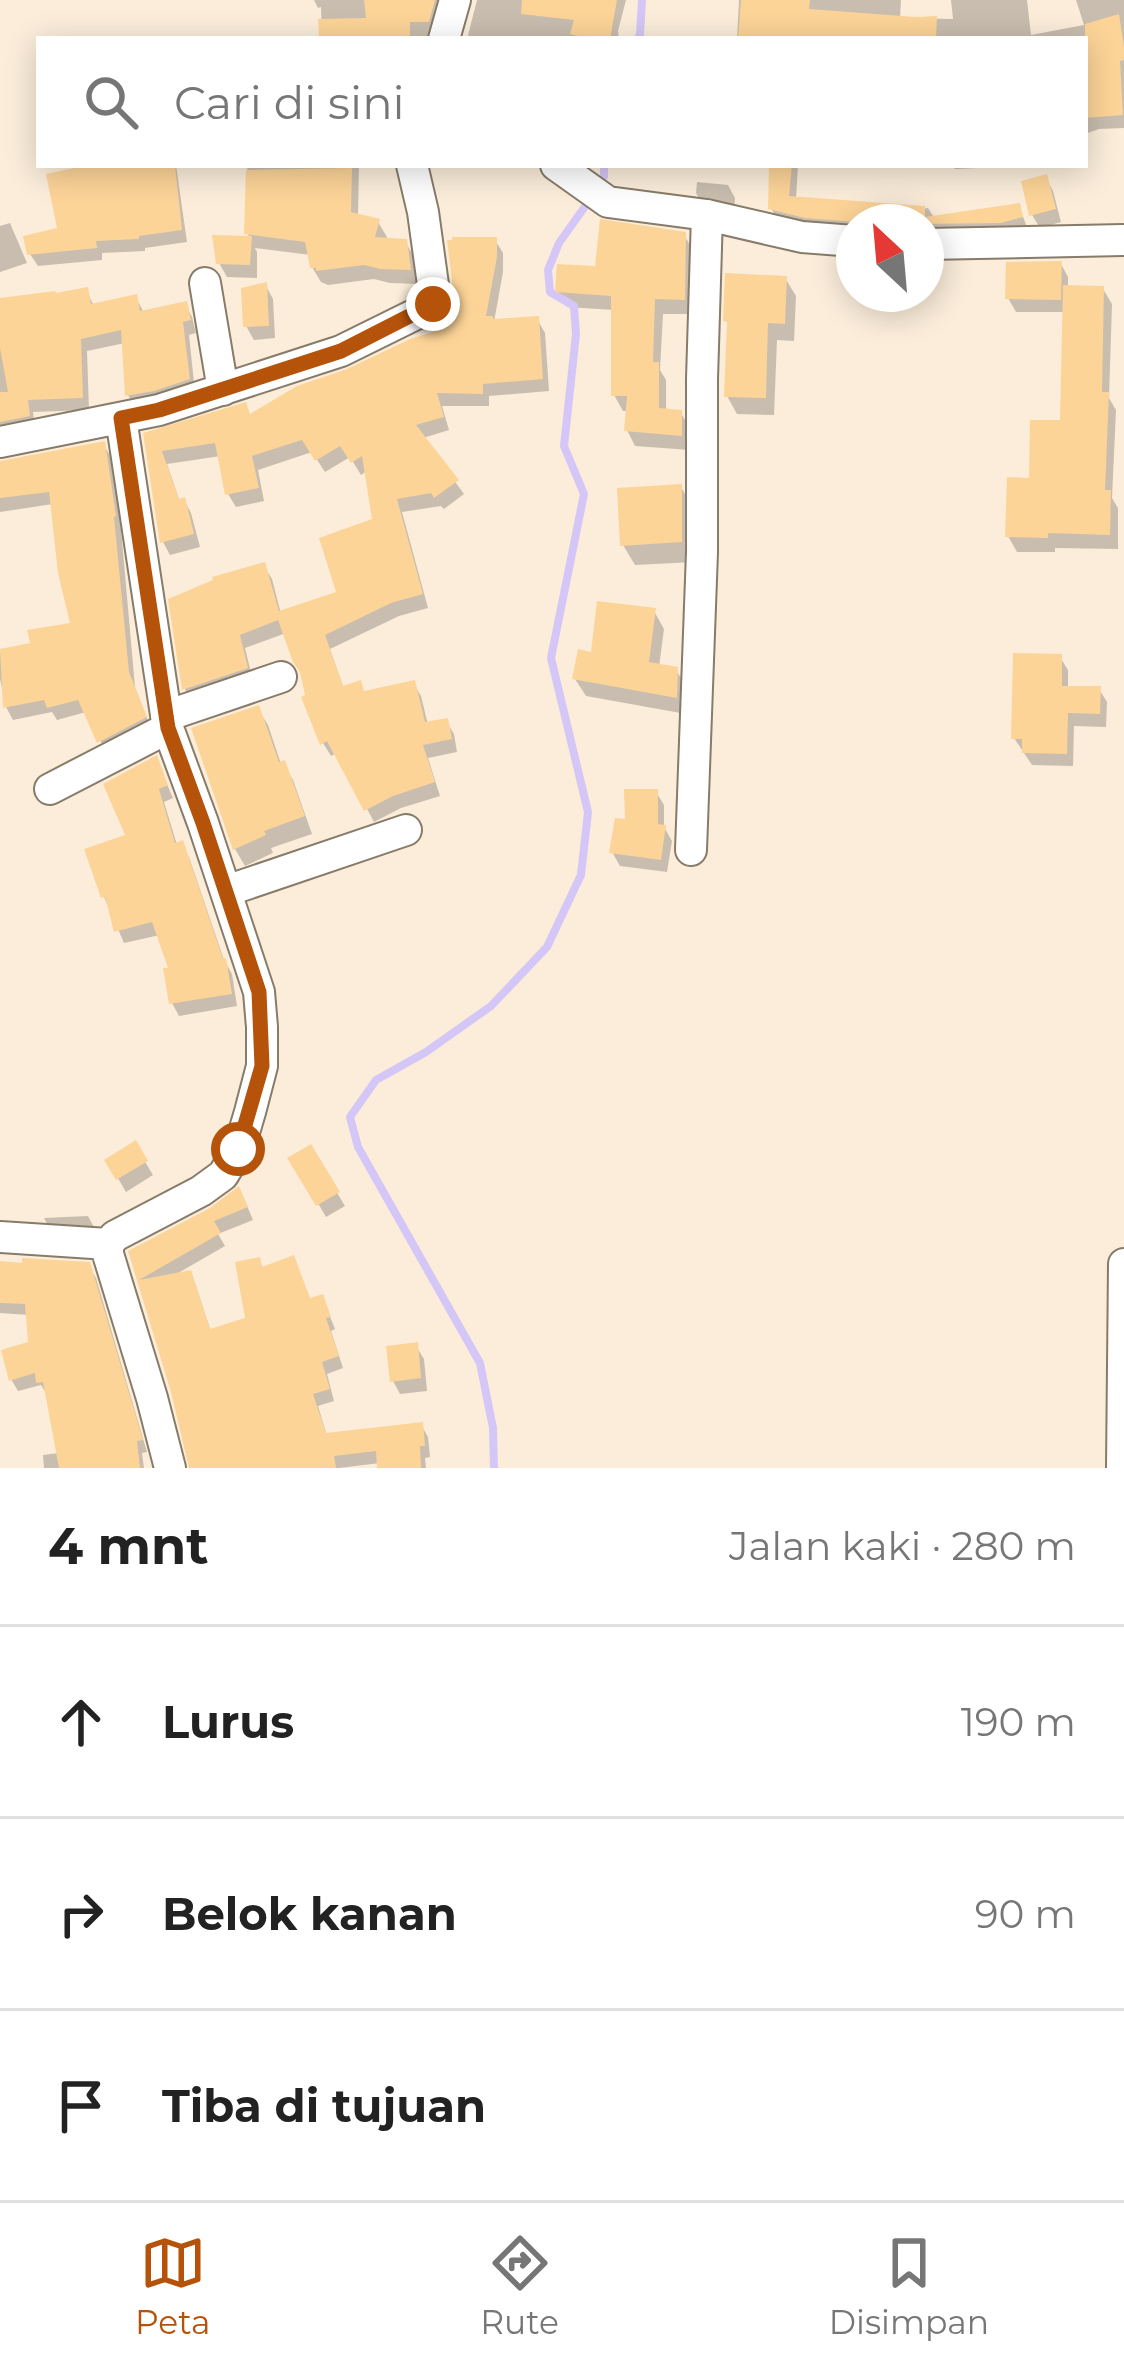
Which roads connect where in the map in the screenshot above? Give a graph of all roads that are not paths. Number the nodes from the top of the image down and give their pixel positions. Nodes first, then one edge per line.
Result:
1 (455, 0) edge
2 (445, 36) edge
3 (419, 168) edge
4 (561, 168) edge
5 (707, 215) junction
6 (836, 239) edge
7 (1124, 240) edge
8 (944, 244) edge
9 (205, 283) dead end
10 (223, 390) junction
11 (121, 418) junction
12 (0, 442) edge
13 (281, 677) dead end
14 (167, 722) junction
15 (50, 789) dead end
16 (406, 830) dead end
17 (691, 850) dead end
18 (226, 891) junction
19 (23, 1238) edge
20 (108, 1244) junction
21 (1124, 1264) edge
22 (170, 1468) edge
23 (1122, 1468) edge

1 - 2 street
3 - 10 street
4 - 5 street
5 - 6 street
5 - 17 street
7 - 8 street
9 - 10 street
10 - 11 street
11 - 12 street
11 - 14 street
13 - 14 street
14 - 15 street
14 - 18 street
16 - 18 street
18 - 20 street
19 - 20 street
20 - 22 street
21 - 23 street

